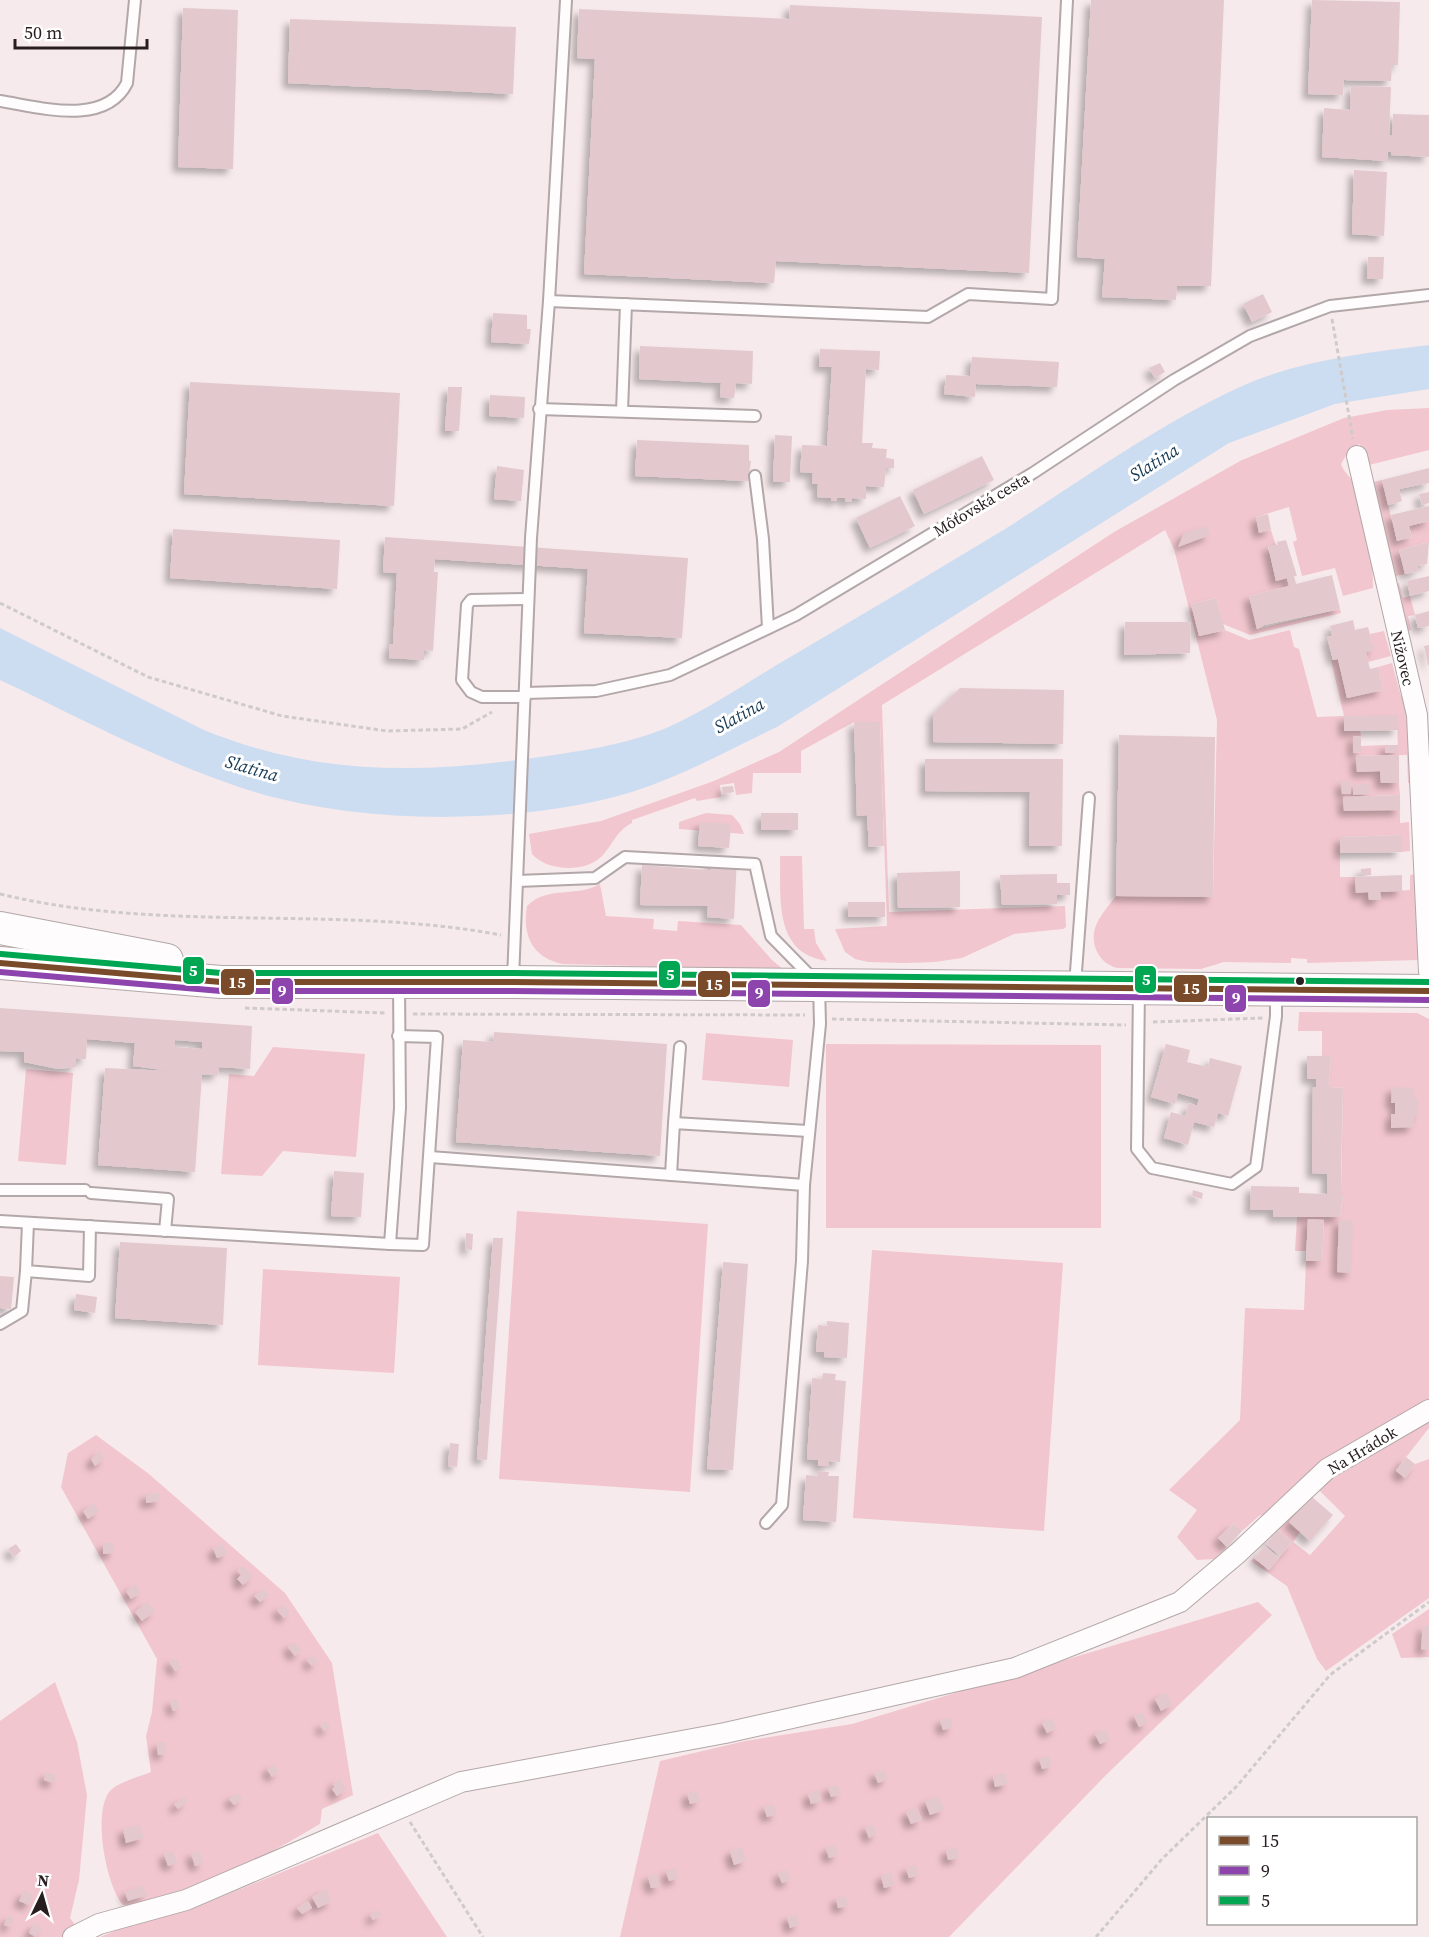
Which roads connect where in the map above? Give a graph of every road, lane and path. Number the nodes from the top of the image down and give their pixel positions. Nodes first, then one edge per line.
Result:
1 (135, 0) edge
2 (566, 0) edge
3 (1066, 0) edge
4 (0, 102) edge
5 (1429, 295) edge
6 (549, 301) junction
7 (626, 304) junction
8 (1330, 306) junction
9 (539, 409) junction
10 (622, 411) junction
11 (755, 416) dead end
12 (1357, 456) joint
13 (755, 476) dead end
14 (528, 599) junction
15 (0, 603) edge
16 (768, 628) junction
17 (525, 695) junction
18 (1089, 798) dead end
19 (517, 881) junction
20 (0, 894) edge
21 (0, 928) edge
22 (515, 937) junction
23 (0, 963) edge
24 (1429, 972) edge
25 (286, 981) junction
26 (400, 981) junction
27 (513, 982) junction
28 (1074, 988) junction
29 (1139, 990) junction
30 (1276, 990) junction
31 (1429, 991) edge
32 (819, 1000) junction
33 (243, 1008) dead end
34 (399, 1014) junction
35 (1139, 1024) junction
36 (399, 1035) junction
37 (680, 1047) dead end
38 (674, 1123) junction
39 (808, 1131) junction
40 (430, 1156) junction
41 (671, 1175) junction
42 (804, 1185) junction
43 (0, 1190) edge
44 (0, 1221) edge
45 (28, 1222) junction
46 (90, 1226) junction
47 (165, 1231) junction
48 (390, 1244) junction
49 (26, 1271) junction
50 (0, 1324) edge
51 (1429, 1410) edge
52 (766, 1523) dead end
53 (1429, 1602) edge
54 (402, 1809) junction
55 (73, 1937) edge
56 (483, 1937) edge
57 (1096, 1937) edge

1 - 4 lane
2 - 6 lane
3 - 7 lane
5 - 8 lane, Môťovská cesta
6 - 7 lane
6 - 9 lane
7 - 10 lane
8 - 12 path
8 - 16 lane, Môťovská cesta
9 - 10 lane
9 - 14 lane
10 - 11 lane
12 - 24 street, Nižovec
13 - 16 lane
14 - 17 lane
14 - 17 lane, Môťovská cesta
15 - 17 path
16 - 17 lane, Môťovská cesta
17 - 19 lane
18 - 28 lane
19 - 22 lane
19 - 32 lane
20 - 22 path
21 - 25 main road
22 - 27 lane
23 - 25 main road
25 - 26 main road
26 - 27 main road
26 - 34 lane
27 - 32 main road
28 - 29 main road
28 - 32 main road
29 - 30 main road
29 - 35 lane
30 - 31 main road
30 - 35 lane
32 - 34 path
32 - 35 path
32 - 39 lane
33 - 34 path
34 - 36 lane
36 - 40 lane
36 - 48 lane
37 - 38 lane
38 - 39 lane
38 - 41 lane
39 - 42 lane
40 - 41 lane
40 - 48 lane
41 - 42 lane
42 - 52 lane
43 - 47 lane
44 - 45 lane
45 - 46 lane
45 - 49 lane
46 - 47 lane
46 - 49 lane
47 - 48 lane
49 - 50 lane
51 - 54 street, Na Hrádok
53 - 57 path
54 - 55 street, Na Hrádok
54 - 56 path

